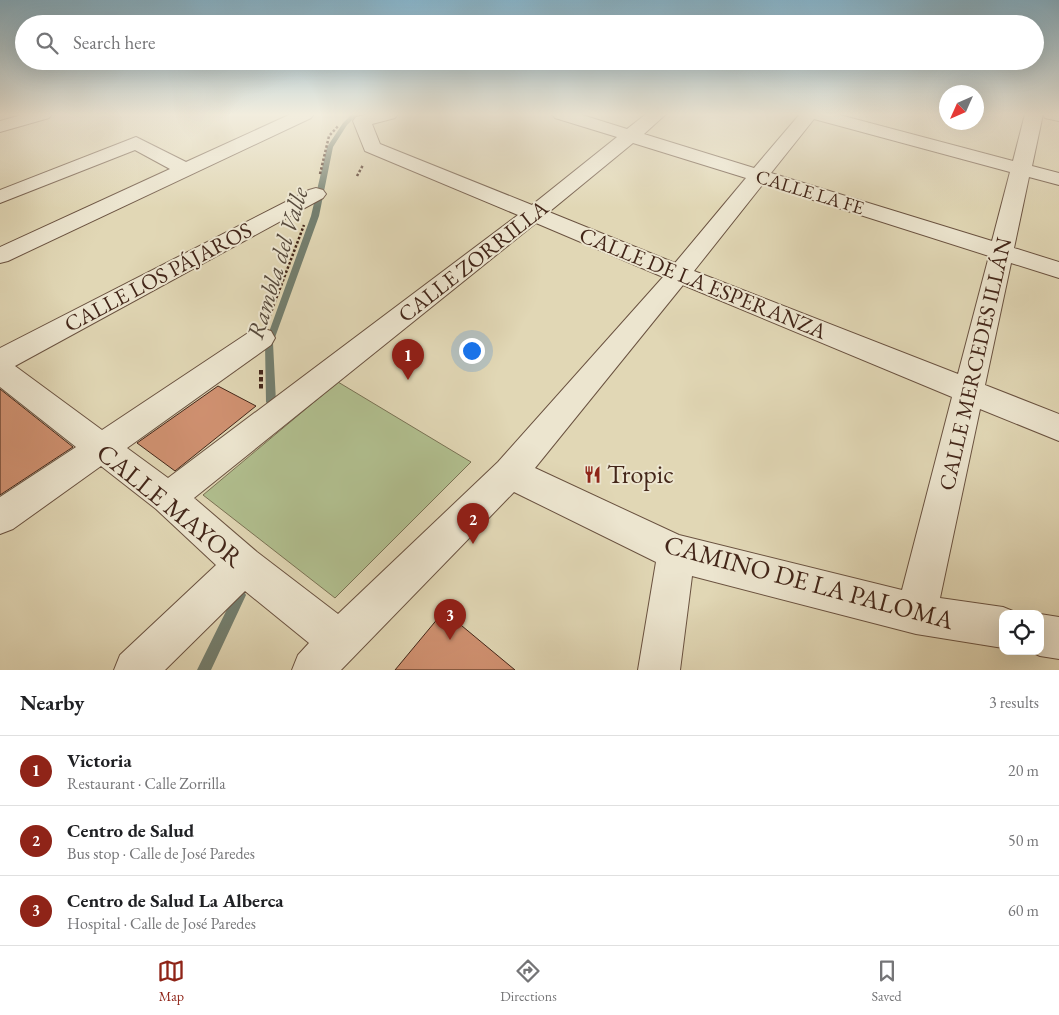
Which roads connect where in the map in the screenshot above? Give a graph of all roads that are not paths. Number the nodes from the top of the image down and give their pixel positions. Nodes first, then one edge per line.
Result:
1 (130, 145) edge
2 (140, 145) edge
3 (236, 145) edge
4 (371, 145) edge
5 (618, 145) edge
6 (659, 145) edge
7 (784, 145) edge
8 (933, 145) edge
9 (1027, 145) edge
10 (185, 168) junction
11 (1021, 169) junction
12 (759, 176) junction
13 (1059, 179) edge
14 (316, 194) road end
15 (0, 197) edge
16 (536, 213) junction
17 (1002, 252) junction
18 (0, 256) edge
19 (1059, 270) edge
20 (678, 274) junction
21 (261, 338) road end
22 (0, 360) edge
23 (0, 371) edge
24 (968, 391) junction
25 (1059, 428) edge
26 (101, 449) junction
27 (510, 473) junction
28 (168, 498) junction
29 (0, 517) edge
30 (676, 552) junction
31 (244, 565) junction
32 (916, 614) junction
33 (999, 627) edge
34 (1044, 636) edge
35 (1059, 638) edge
36 (339, 641) junction
37 (135, 670) edge
38 (313, 670) edge
39 (659, 670) edge

1 - 15 street
2 - 10 street
3 - 10 street
4 - 16 street, CALLE DE LA ESPERANZA
5 - 16 street, CALLE ZORRILLA
6 - 12 street, CALLE LA FE
7 - 12 street
8 - 11 street
9 - 11 street, CALLE MERCEDES ILLÁN
10 - 18 street
11 - 13 street
11 - 17 street, CALLE MERCEDES ILLÁN
12 - 17 street, CALLE LA FE
12 - 20 street
14 - 22 street, CALLE LOS PÁJAROS
16 - 20 street, CALLE DE LA ESPERANZA
16 - 28 street, CALLE ZORRILLA
17 - 19 street, CALLE LA FE
17 - 24 street, CALLE MERCEDES ILLÁN
20 - 24 street, CALLE DE LA ESPERANZA
20 - 27 street
21 - 26 street
23 - 26 street, CALLE MAYOR
24 - 25 street, CALLE DE LA ESPERANZA
24 - 32 street, CALLE MERCEDES ILLÁN
26 - 28 street, CALLE MAYOR
26 - 29 street
27 - 30 street, CAMINO DE LA PALOMA
27 - 36 street
28 - 31 street, CALLE MAYOR
30 - 32 street, CAMINO DE LA PALOMA
30 - 39 street
31 - 36 street, CALLE MAYOR
31 - 37 street
32 - 33 street, CAMINO DE LA PALOMA
34 - 35 street
36 - 38 street

